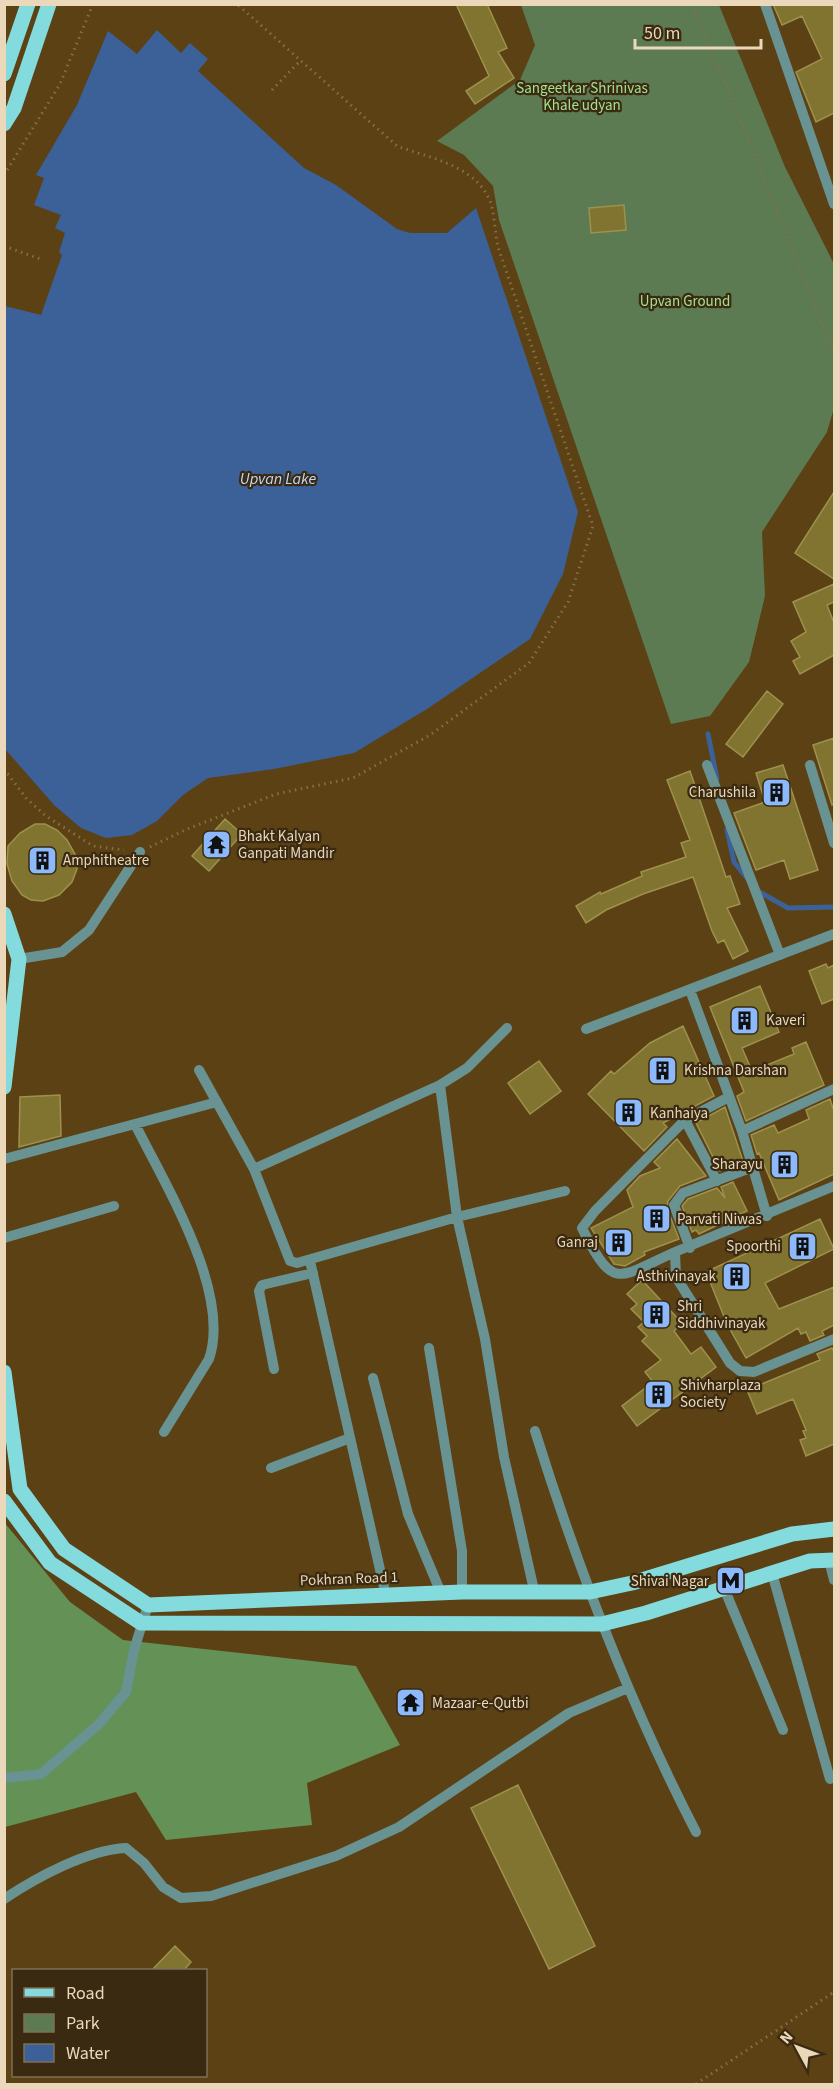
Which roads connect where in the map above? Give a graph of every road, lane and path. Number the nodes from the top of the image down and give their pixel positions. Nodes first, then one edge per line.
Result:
1 (28, 4) edge
2 (49, 4) edge
3 (93, 4) edge
4 (237, 4) edge
5 (691, 4) edge
6 (765, 4) edge
7 (300, 61) junction
8 (4, 74) edge
9 (272, 90) dead end
10 (4, 124) edge
11 (4, 175) edge
12 (834, 204) edge
13 (4, 246) edge
14 (43, 260) dead end
15 (834, 353) edge
16 (707, 765) dead end
17 (810, 765) dead end
18 (4, 769) edge
19 (834, 843) edge
20 (140, 852) junction
21 (4, 914) edge
22 (834, 934) edge
23 (780, 955) junction
24 (12, 960) edge
25 (690, 990) junction
26 (507, 1028) dead end
27 (586, 1029) dead end
28 (199, 1070) dead end
29 (440, 1085) junction
30 (4, 1087) edge
31 (834, 1089) edge
32 (729, 1096) junction
33 (217, 1102) junction
34 (685, 1120) junction
35 (135, 1124) junction
36 (742, 1131) junction
37 (4, 1159) edge
38 (753, 1167) junction
39 (254, 1169) junction
40 (717, 1180) junction
41 (834, 1186) edge
42 (565, 1191) dead end
43 (114, 1206) dead end
44 (766, 1216) junction
45 (458, 1217) junction
46 (4, 1238) edge
47 (690, 1248) junction
48 (675, 1252) junction
49 (310, 1261) junction
50 (313, 1273) junction
51 (834, 1339) edge
52 (429, 1348) dead end
53 (274, 1369) dead end
54 (4, 1372) edge
55 (372, 1378) dead end
56 (535, 1431) dead end
57 (165, 1432) dead end
58 (351, 1438) junction
59 (272, 1468) dead end
60 (4, 1501) edge
61 (834, 1529) edge
62 (832, 1560) edge
63 (772, 1573) junction
64 (834, 1580) edge
65 (724, 1588) junction
66 (534, 1590) junction
67 (462, 1592) junction
68 (590, 1592) junction
69 (441, 1593) junction
70 (386, 1596) junction
71 (148, 1605) junction
72 (141, 1623) junction
73 (602, 1624) junction
74 (628, 1688) junction
75 (783, 1730) dead end
76 (4, 1778) edge
77 (830, 1779) dead end
78 (696, 1832) dead end
79 (4, 1899) edge
80 (834, 1992) edge
81 (696, 2085) edge

1 - 8 main road
2 - 10 main road
3 - 11 path
4 - 7 path
5 - 15 path
6 - 12 street
7 - 9 path
7 - 20 path
13 - 14 path
16 - 23 street
17 - 19 street
18 - 20 path
20 - 24 street
21 - 24 main road
22 - 23 street
23 - 25 street
24 - 30 main road
25 - 27 street
25 - 32 street
26 - 29 street
28 - 33 street
29 - 39 street
29 - 45 street
31 - 36 street
32 - 34 street
32 - 36 street
33 - 35 street
33 - 39 street
34 - 40 street
34 - 48 street
35 - 37 street
35 - 57 street
36 - 38 street
38 - 40 street
38 - 44 street
39 - 49 street
40 - 47 street
41 - 44 street
42 - 45 street
43 - 46 street
44 - 47 street
45 - 49 street
45 - 66 street
47 - 48 street
48 - 51 street
49 - 50 street
50 - 53 street
50 - 58 street
52 - 67 street
54 - 71 main road
55 - 69 street
56 - 68 street
58 - 59 street
58 - 70 street
60 - 72 main road
61 - 68 main road, Pokhran Road 1
62 - 63 main road
62 - 64 street
63 - 65 main road
63 - 77 street
65 - 73 main road
65 - 75 street
66 - 67 main road, Pokhran Road 1
66 - 68 main road, Pokhran Road 1
67 - 69 main road, Pokhran Road 1
68 - 73 street
69 - 70 main road, Pokhran Road 1
70 - 71 main road, Pokhran Road 1
71 - 72 street
72 - 73 main road
72 - 76 street
73 - 74 street
74 - 78 street
74 - 79 street
80 - 81 path

